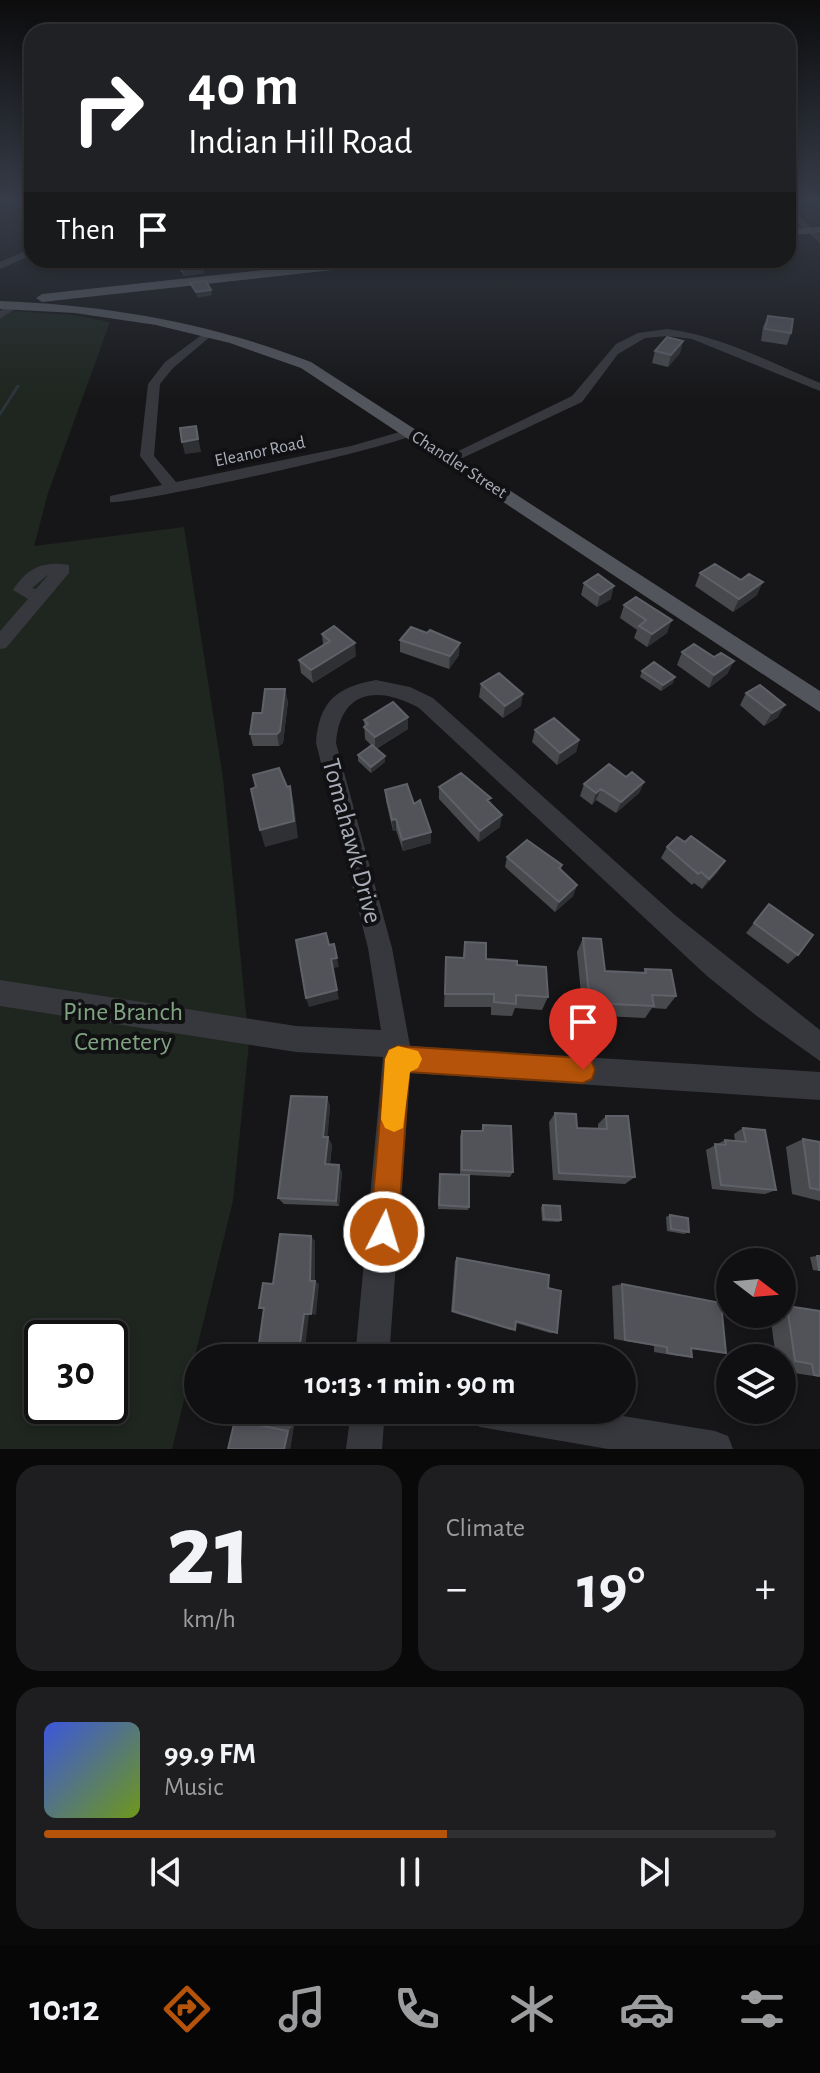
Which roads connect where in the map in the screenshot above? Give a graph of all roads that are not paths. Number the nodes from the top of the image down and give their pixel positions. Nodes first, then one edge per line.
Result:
1 (326, 268) edge
2 (66, 302) junction
3 (5, 304) edge
4 (0, 316) edge
5 (207, 334) junction
6 (820, 387) edge
7 (820, 397) edge
8 (410, 433) junction
9 (451, 458) junction
10 (174, 488) junction
11 (115, 499) dead end
12 (36, 596) dead end
13 (0, 643) edge
14 (820, 703) edge
15 (0, 993) edge
16 (820, 1047) edge
17 (397, 1051) junction
18 (820, 1086) edge
19 (373, 1344) edge
20 (367, 1424) edge
21 (564, 1424) edge
22 (364, 1449) edge
23 (715, 1449) edge

1 - 2 main road
2 - 3 main road, Chandler Street
2 - 5 main road, Chandler Street
3 - 4 street
5 - 8 main road, Chandler Street
5 - 10 street
6 - 7 street
6 - 9 street
8 - 9 main road, Chandler Street
8 - 10 street, Eleanor Road
9 - 14 main road, Chandler Street
10 - 11 street, Eleanor Road
12 - 13 street
15 - 17 street
16 - 17 street, Tomahawk Drive
17 - 18 street
17 - 19 street, Tomahawk Drive
20 - 22 street
21 - 23 street

